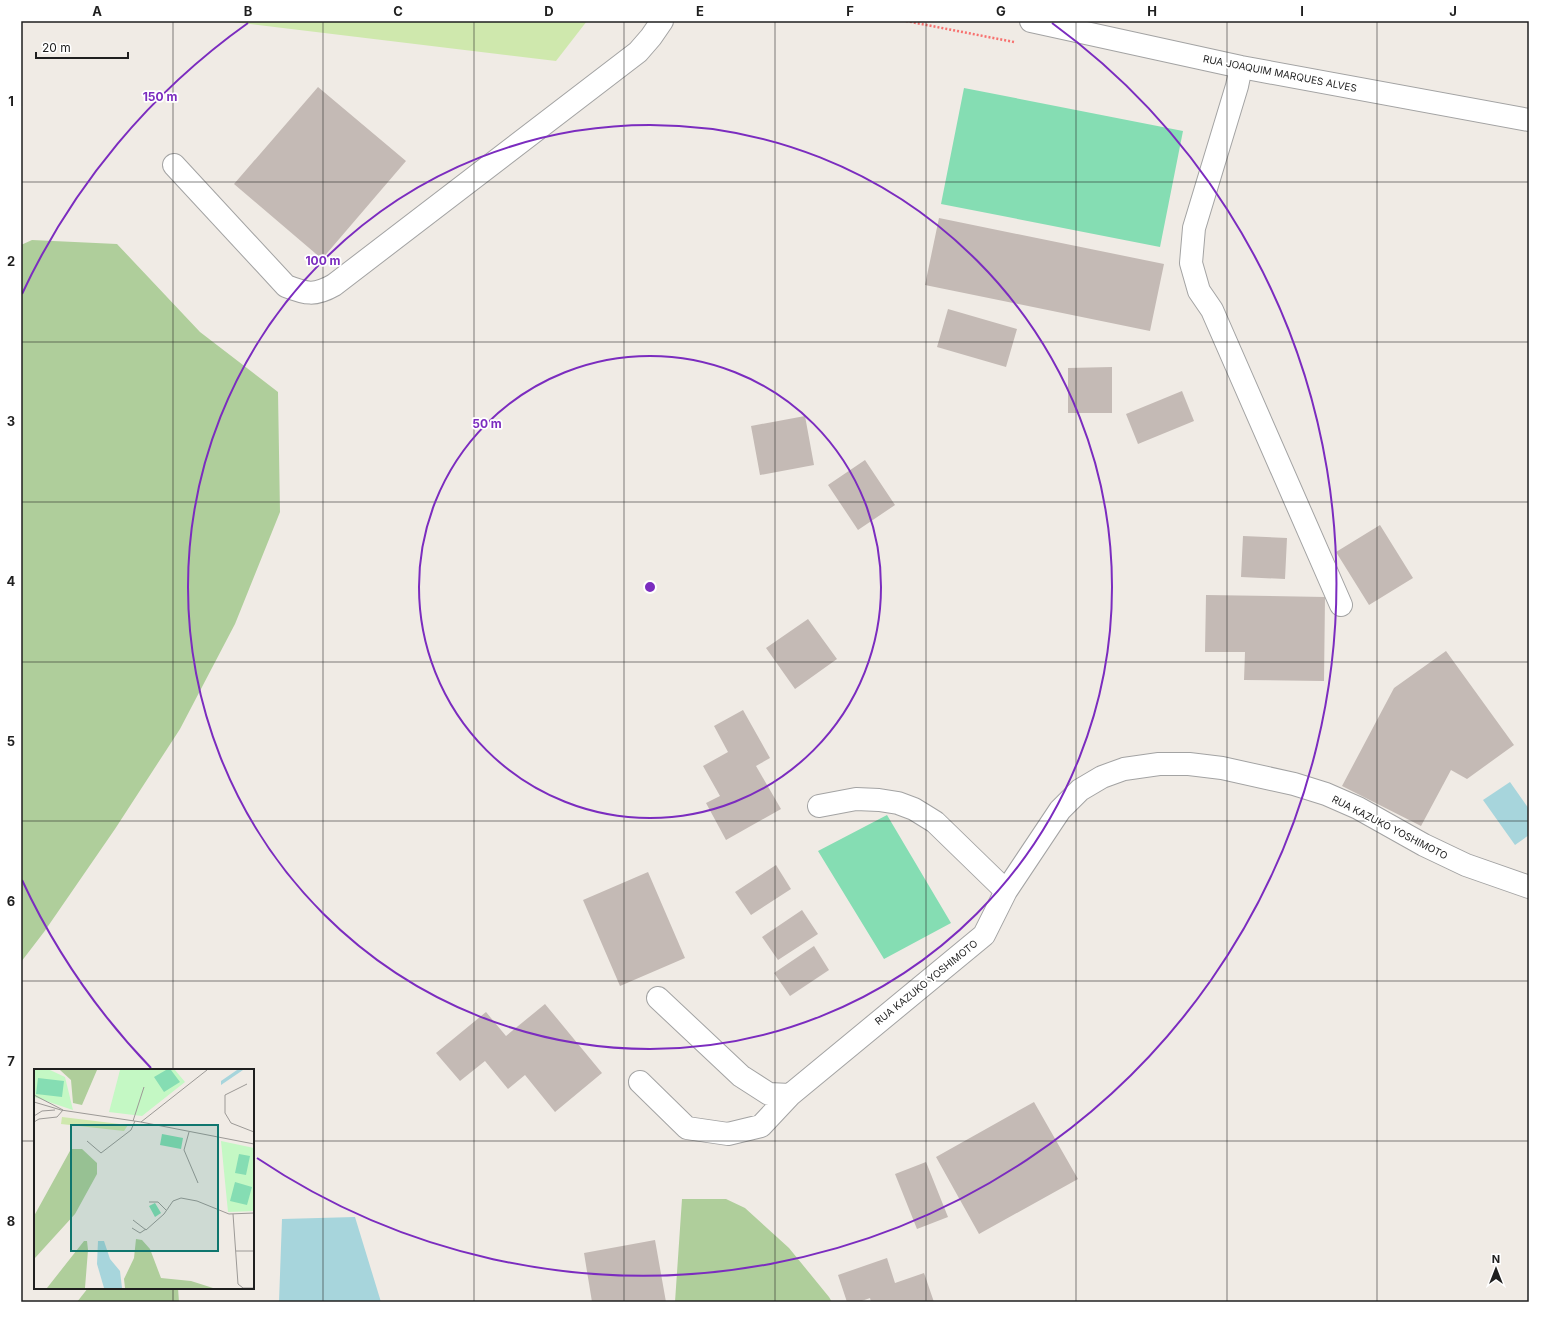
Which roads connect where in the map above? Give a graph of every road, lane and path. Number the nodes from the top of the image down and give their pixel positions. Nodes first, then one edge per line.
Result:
1 (662, 21) edge
2 (906, 21) edge
3 (1031, 21) edge
4 (964, 32) dead end
5 (1241, 67) junction
6 (1529, 120) edge
7 (174, 165) dead end
8 (1341, 605) dead end
9 (819, 806) dead end
10 (1529, 887) edge
11 (1006, 891) junction
12 (658, 998) dead end
13 (640, 1082) dead end
14 (791, 1094) junction

1 - 7 street
2 - 4 path
3 - 5 street, RUA JOAQUIM MARQUES ALVES
5 - 6 street, RUA JOAQUIM MARQUES ALVES
5 - 8 street
9 - 11 street
10 - 11 street, RUA KAZUKO YOSHIMOTO
11 - 14 street, RUA KAZUKO YOSHIMOTO
12 - 14 street
13 - 14 street, RUA KAZUKO YOSHIMOTO

